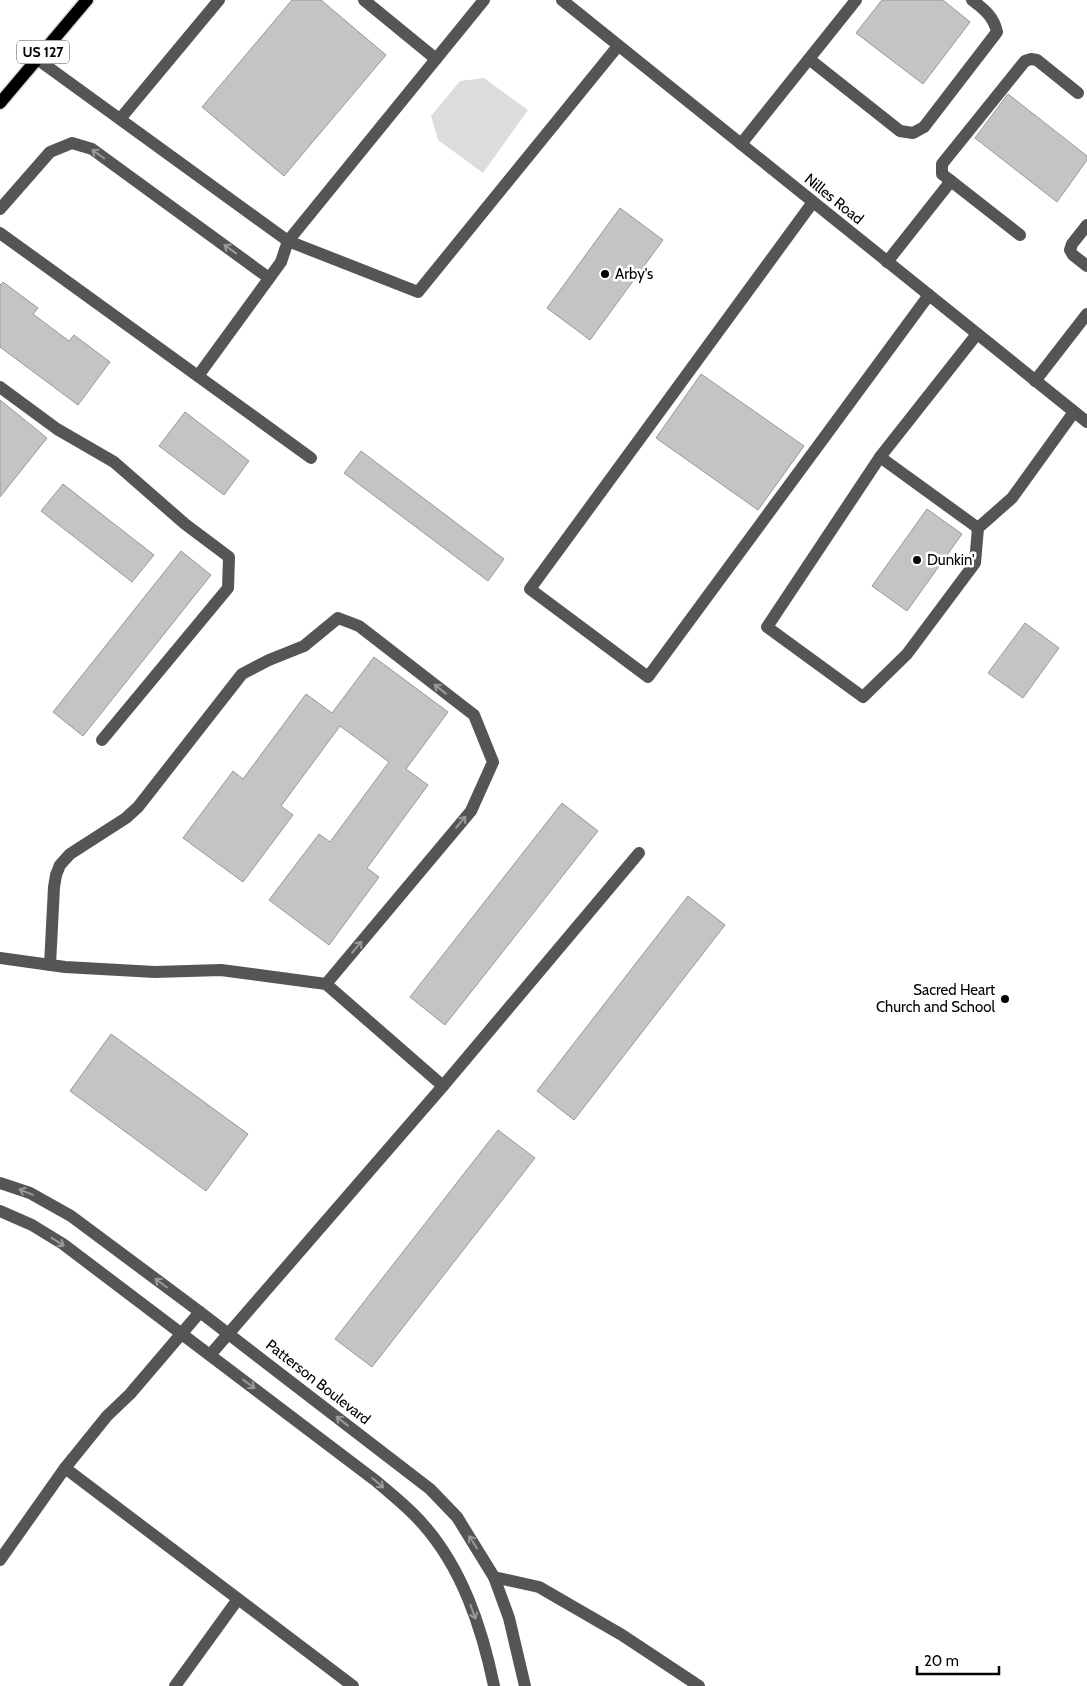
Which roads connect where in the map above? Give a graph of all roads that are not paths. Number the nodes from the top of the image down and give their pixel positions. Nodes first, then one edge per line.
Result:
1 (87, 0) edge
2 (219, 0) edge
3 (364, 0) edge
4 (484, 0) edge
5 (562, 0) edge
6 (856, 0) edge
7 (972, 0) edge
8 (618, 46) junction
9 (37, 59) junction
10 (436, 59) junction
11 (809, 59) junction
12 (1078, 93) dead end
13 (0, 103) edge
14 (120, 119) junction
15 (741, 144) junction
16 (951, 181) junction
17 (814, 202) junction
18 (0, 209) edge
19 (1087, 225) edge
20 (0, 233) edge
21 (1020, 235) dead end
22 (288, 241) junction
23 (887, 262) junction
24 (1087, 266) edge
25 (269, 278) junction
26 (929, 295) junction
27 (1087, 314) edge
28 (977, 334) junction
29 (198, 376) junction
30 (1035, 381) junction
31 (0, 387) edge
32 (1074, 412) junction
33 (1087, 422) edge
34 (880, 457) junction
35 (312, 458) dead end
36 (978, 528) junction
37 (102, 740) dead end
38 (640, 853) dead end
39 (0, 958) edge
40 (50, 964) junction
41 (326, 984) junction
42 (443, 1086) junction
43 (0, 1183) edge
44 (0, 1211) edge
45 (200, 1312) junction
46 (181, 1333) junction
47 (228, 1334) junction
48 (210, 1355) junction
49 (65, 1468) junction
50 (0, 1560) edge
51 (494, 1577) junction
52 (238, 1599) junction
53 (348, 1684) edge
54 (175, 1686) edge
55 (494, 1686) edge
56 (524, 1686) edge
57 (699, 1686) edge

1 - 9 main road, US 127
2 - 14 street
3 - 10 street
4 - 10 street
5 - 8 street, Nilles Road
6 - 11 street
7 - 11 street
8 - 15 street, Nilles Road
8 - 22 street
9 - 13 main road, US 127
9 - 14 street
10 - 22 street
11 - 15 street
12 - 16 street
14 - 22 street
15 - 17 street, Nilles Road
16 - 21 street
16 - 23 street
17 - 23 street, Nilles Road
17 - 26 street
25 -> 18 street
19 - 24 street
20 - 29 street
22 - 25 street
23 - 26 street, Nilles Road
25 - 29 street
26 - 28 street, Nilles Road
27 - 30 street
28 - 30 street, Nilles Road
28 - 34 street
29 - 35 street
30 - 32 street, Nilles Road
31 - 37 street
32 - 33 street, Nilles Road
32 - 36 street
34 - 36 street
34 - 36 street
38 - 42 street
39 - 40 street
40 - 41 street
41 -> 40 street
41 - 42 street
42 - 47 street
45 -> 43 street, Patterson Boulevard
44 -> 46 street
45 - 46 street
45 - 47 street, Patterson Boulevard
46 - 48 street
46 - 49 street
47 - 48 street
51 -> 47 street, Patterson Boulevard
48 -> 55 street
49 - 50 street
49 - 52 street
51 - 56 street, Patterson Boulevard
51 - 57 street
52 - 53 street
52 - 54 street

